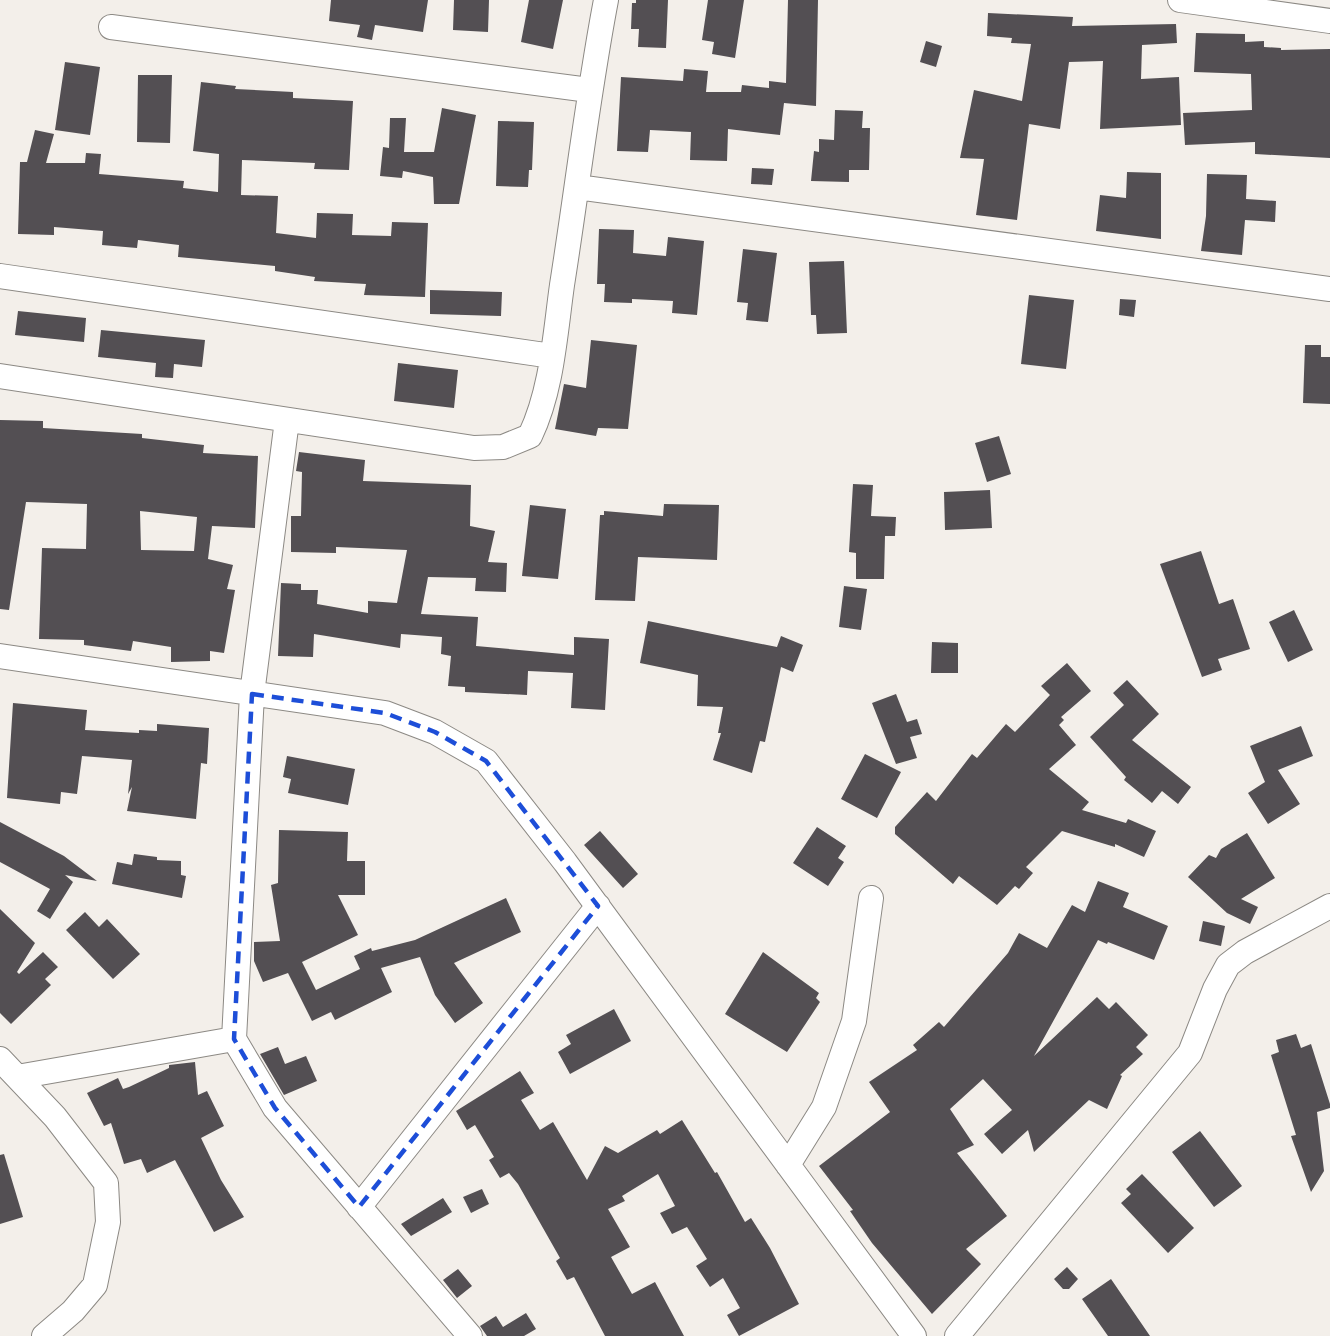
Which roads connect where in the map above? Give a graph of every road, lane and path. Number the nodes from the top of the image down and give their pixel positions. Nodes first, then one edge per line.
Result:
1 (606, 0) edge
2 (1180, 0) edge
3 (1330, 21) edge
4 (111, 27) dead end
5 (589, 90) junction
6 (577, 187) junction
7 (0, 276) edge
8 (1330, 289) edge
9 (552, 356) junction
10 (0, 376) edge
11 (288, 420) junction
12 (0, 656) edge
13 (252, 694) junction
14 (871, 898) dead end
15 (598, 906) junction
16 (1330, 906) edge
17 (234, 1040) junction
18 (0, 1059) edge
19 (17, 1077) junction
20 (789, 1166) junction
21 (359, 1207) junction
22 (44, 1336) edge
23 (470, 1336) edge
24 (914, 1336) edge
25 (957, 1336) edge

1 - 5 street
2 - 3 street
4 - 5 street
5 - 6 street
6 - 8 street
6 - 9 street
7 - 9 street
9 - 11 street
10 - 11 street
11 - 13 street
12 - 13 street
13 - 15 street
13 - 17 street
14 - 20 street
15 - 20 street
15 - 21 street
16 - 25 street
17 - 19 street
17 - 21 street
18 - 19 street
19 - 22 street
20 - 24 street
21 - 23 street

